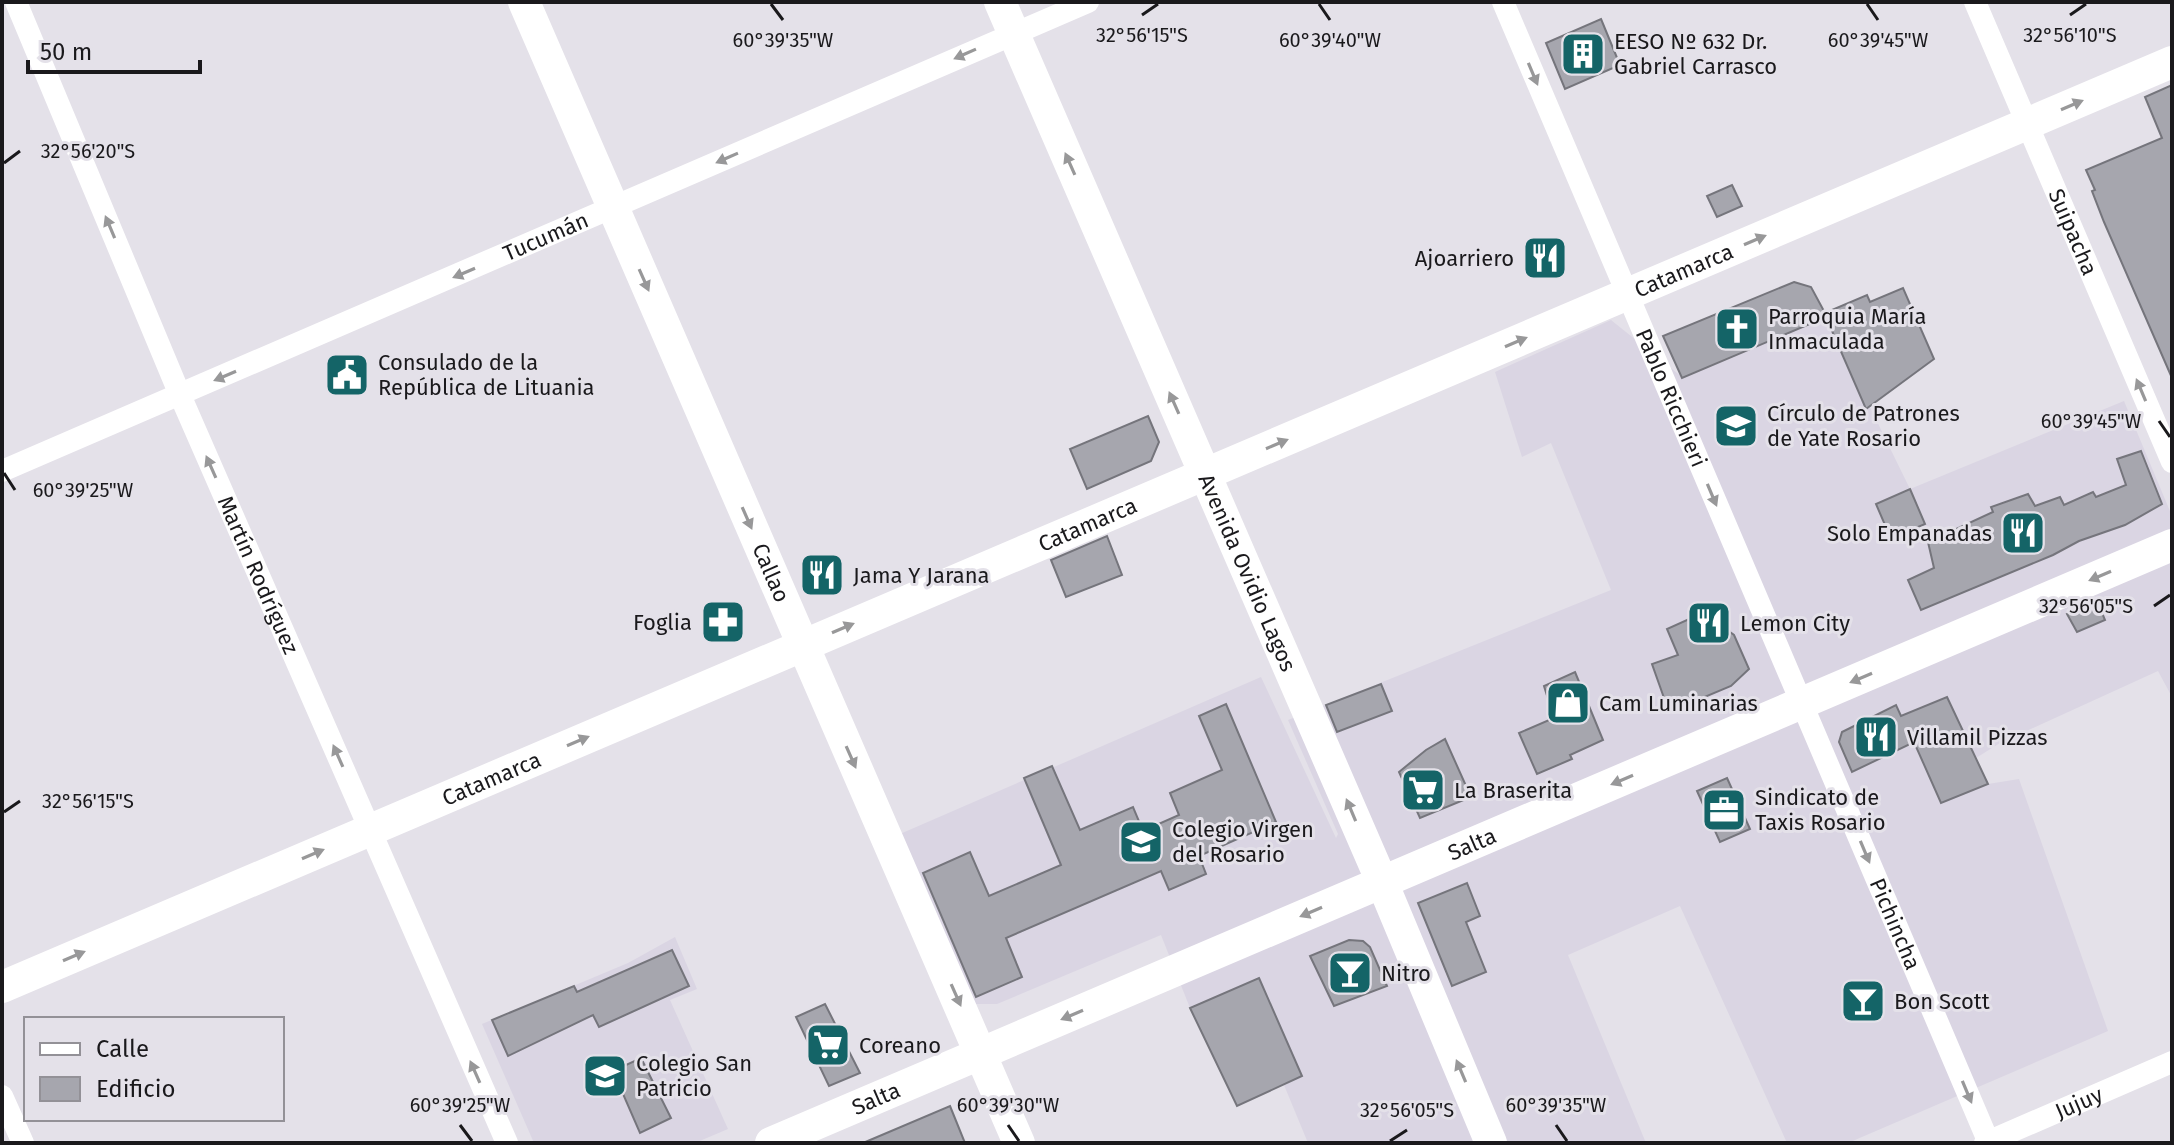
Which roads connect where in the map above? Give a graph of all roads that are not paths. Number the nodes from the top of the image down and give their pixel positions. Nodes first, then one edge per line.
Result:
1 (16, 2) edge
2 (524, 2) edge
3 (1000, 2) edge
4 (1088, 2) edge
5 (1503, 2) edge
6 (1975, 2) edge
7 (1013, 33) junction
8 (2172, 62) edge
9 (2027, 124) junction
10 (612, 209) junction
11 (1627, 294) junction
12 (180, 395) junction
13 (2172, 462) edge
14 (2, 471) edge
15 (1205, 474) junction
16 (2172, 545) edge
17 (803, 645) junction
18 (1801, 703) junction
19 (370, 830) junction
20 (1382, 882) junction
21 (2, 987) edge
22 (981, 1053) junction
23 (2172, 1062) edge
24 (2, 1096) edge
25 (23, 1143) edge
26 (507, 1143) edge
27 (771, 1143) edge
28 (1019, 1143) edge
29 (1491, 1143) edge
30 (1987, 1143) edge

12 -> 1 street, Martín Rodríguez
2 - 10 main road, Callao
3 - 7 main road, Avenida Ovidio Lagos
4 - 7 street, Tucumán
5 -> 11 street, Pablo Ricchieri
6 - 9 street, Suipacha
7 -> 10 street, Tucumán
15 -> 7 main road, Avenida Ovidio Lagos
9 -> 8 main road, Catamarca
11 -> 9 main road, Catamarca
13 -> 9 street, Suipacha
10 -> 12 street, Tucumán
10 -> 17 main road, Callao
15 -> 11 main road, Catamarca
11 -> 18 street, Pablo Ricchieri
12 - 14 street, Tucumán
19 -> 12 street, Martín Rodríguez
17 -> 15 main road, Catamarca
20 -> 15 main road, Avenida Ovidio Lagos
16 -> 18 main road, Salta
19 -> 17 main road, Catamarca
17 -> 22 main road, Callao
18 -> 20 main road, Salta
18 -> 30 street, Pichincha
21 -> 19 main road, Catamarca
26 -> 19 street, Martín Rodríguez
20 -> 22 main road, Salta
29 -> 20 main road, Avenida Ovidio Lagos
22 - 27 main road, Salta
22 - 28 main road, Callao
23 - 30 street, Jujuy
24 - 25 street

